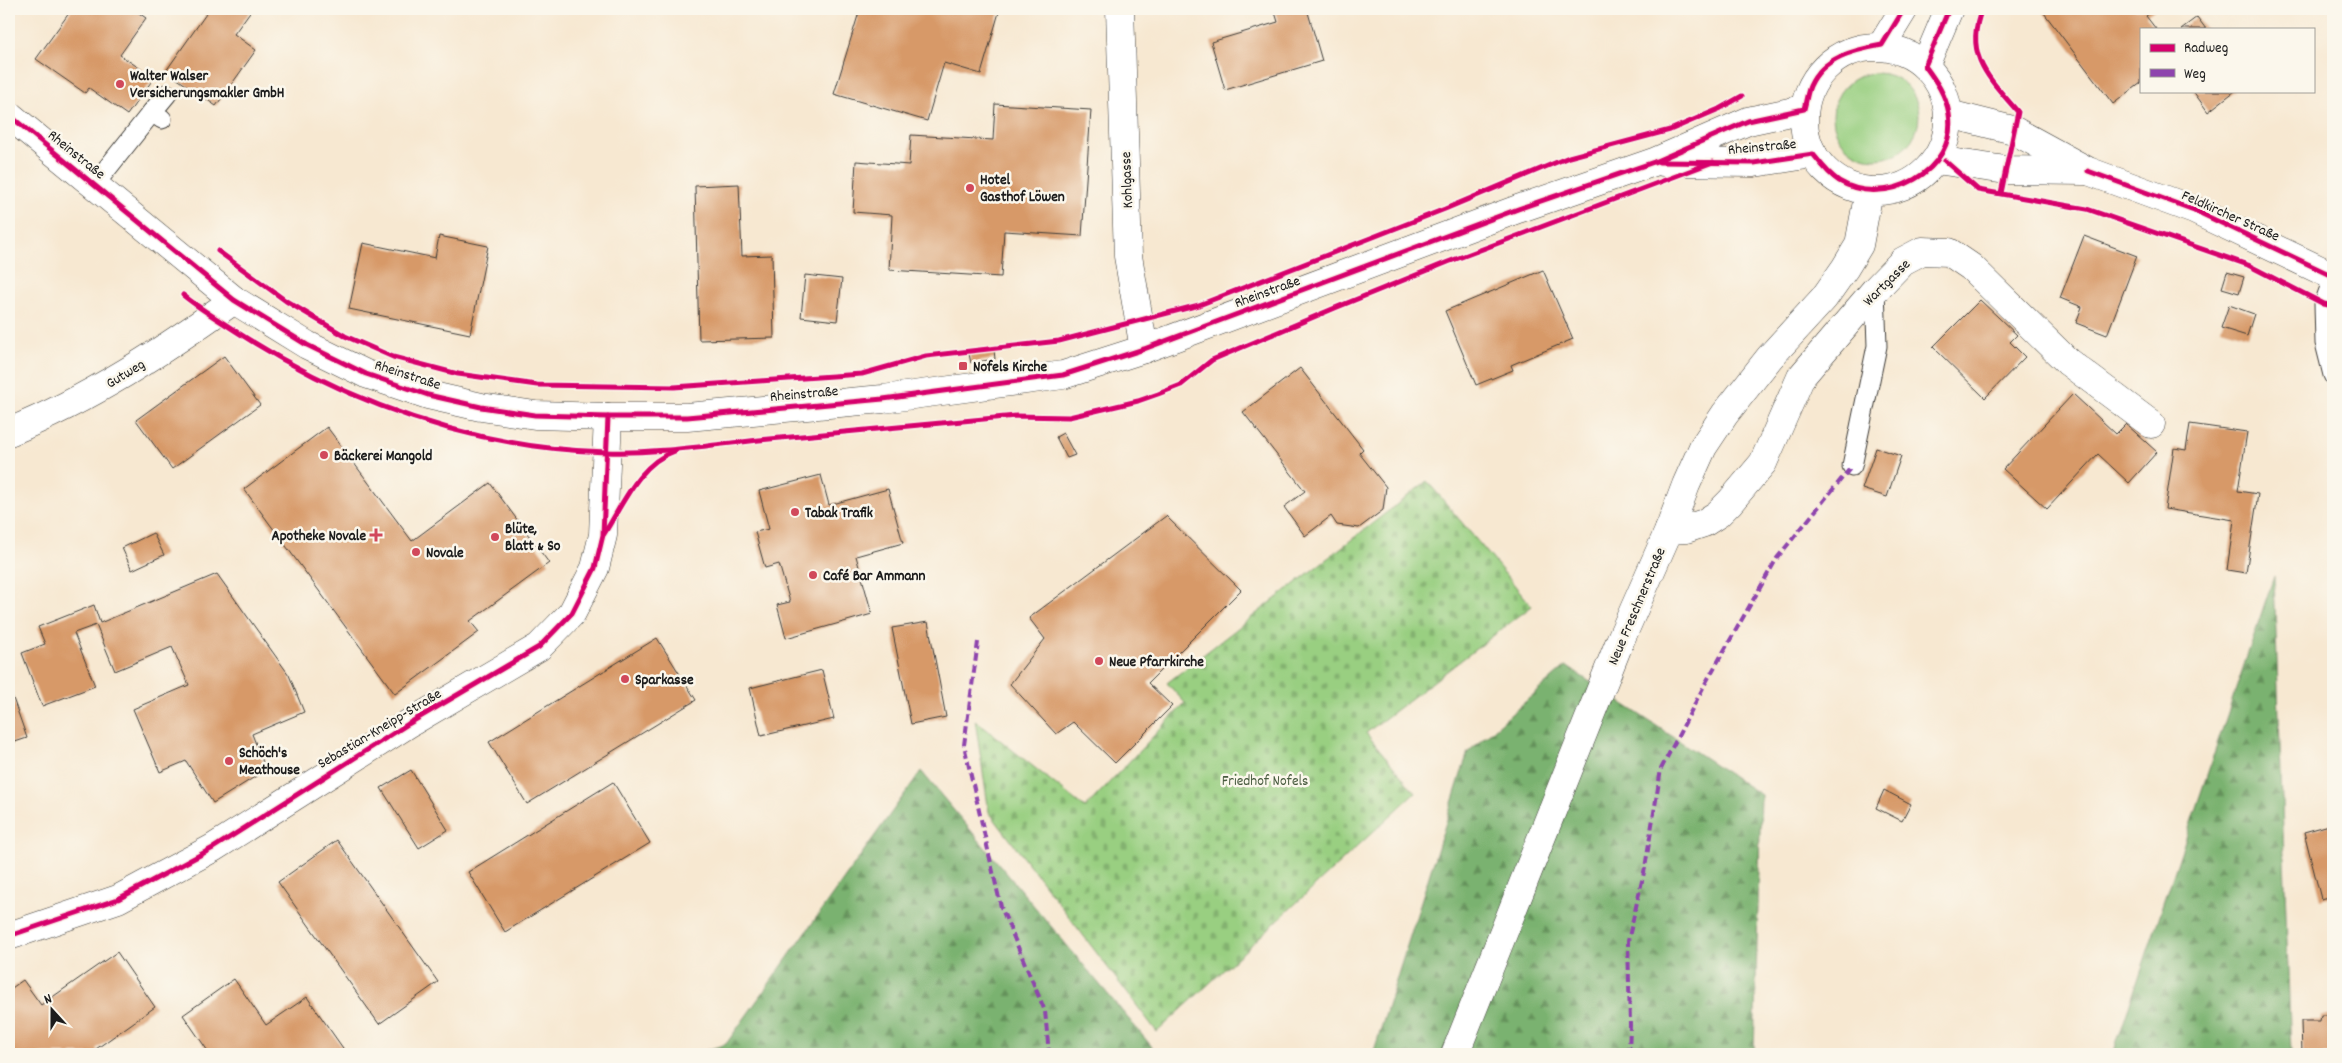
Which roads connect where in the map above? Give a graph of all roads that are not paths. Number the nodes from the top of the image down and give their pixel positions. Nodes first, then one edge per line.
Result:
1 (1120, 9) edge
2 (1904, 9) edge
3 (1950, 9) edge
4 (1882, 45) junction
5 (1925, 66) junction
6 (167, 94) dead end
7 (1804, 109) junction
8 (1949, 114) junction
9 (9, 115) edge
10 (1812, 154) junction
11 (1936, 160) junction
12 (1654, 162) junction
13 (2088, 171) junction
14 (94, 185) junction
15 (1869, 191) junction
16 (2333, 277) edge
17 (1875, 290) junction
18 (234, 300) junction
19 (1144, 349) junction
20 (2333, 375) edge
21 (608, 417) junction
22 (2151, 424) dead end
23 (9, 432) edge
24 (1852, 466) dead end
25 (1669, 530) junction
26 (9, 936) edge
27 (1455, 1054) edge

1 - 19 main road, Kohlgasse
2 - 4 main road
3 - 5 main road
4 - 5 main road
4 - 7 main road
5 - 8 main road
6 - 14 lane
7 - 10 main road
7 - 12 main road, Rheinstraße
8 - 11 main road
8 - 13 main road, Feldkircher Straße
9 - 14 main road, Rheinstraße
10 - 12 main road, Rheinstraße
10 - 15 main road
11 - 13 main road, Feldkircher Straße
11 - 15 main road
12 - 19 main road, Rheinstraße
13 - 16 main road, Feldkircher Straße
14 - 18 main road, Rheinstraße
15 - 25 main road, Neue Freschnerstraße
16 - 20 lane
17 - 22 main road, Wartgasse
17 - 24 lane
17 - 25 main road, Wartgasse
18 - 21 main road, Rheinstraße
18 - 23 main road, Gutweg
19 - 21 main road, Rheinstraße
21 - 26 main road, Sebastian-Kneipp-Straße
25 - 27 main road, Neue Freschnerstraße

